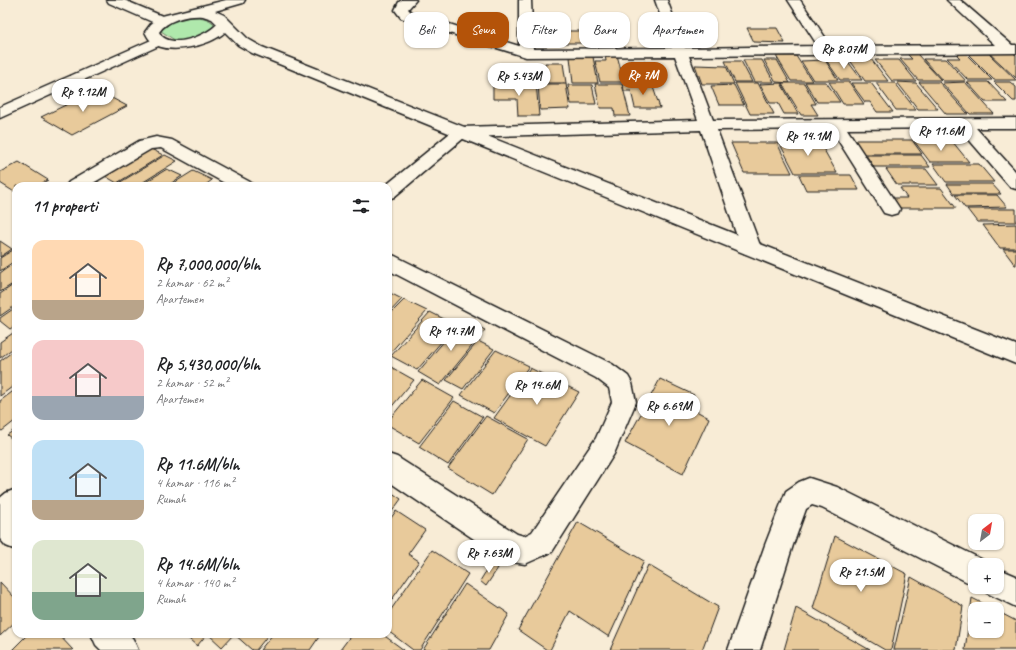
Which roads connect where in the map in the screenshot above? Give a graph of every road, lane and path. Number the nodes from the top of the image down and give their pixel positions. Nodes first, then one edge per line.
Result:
1 (113, 0) edge
2 (239, 0) edge
3 (251, 0) edge
4 (410, 0) edge
5 (525, 0) edge
6 (661, 0) edge
7 (794, 0) edge
8 (953, 0) edge
9 (200, 12) junction
10 (162, 21) junction
11 (224, 23) junction
12 (158, 41) junction
13 (196, 43) junction
14 (1012, 49) edge
15 (257, 50) junction
16 (827, 50) junction
17 (681, 52) junction
18 (526, 53) junction
19 (0, 112) edge
20 (836, 124) junction
21 (964, 124) junction
22 (1016, 124) edge
23 (707, 125) junction
24 (461, 132) junction
25 (82, 182) edge
26 (237, 182) edge
27 (1016, 183) edge
28 (392, 190) edge
29 (891, 208) dead end
30 (751, 248) junction
31 (392, 263) edge
32 (1016, 355) edge
33 (392, 469) edge
34 (12, 506) edge
35 (0, 516) edge
36 (0, 519) edge
37 (12, 532) edge
38 (968, 567) edge
39 (1004, 586) edge
40 (1016, 592) edge
41 (112, 638) edge
42 (122, 650) edge
43 (744, 650) edge

1 - 10 street
2 - 9 street
3 - 11 street
4 - 18 street
5 - 18 street
6 - 17 street
7 - 16 street
8 - 14 street
9 - 10 street
9 - 11 street
10 - 12 street
11 - 13 street
11 - 15 street
12 - 13 street
12 - 19 street
13 - 15 street
14 - 16 street
15 - 24 street
16 - 17 street
17 - 18 street
17 - 23 street
20 - 21 street
20 - 23 street
20 - 29 street
21 - 22 street
21 - 27 street
23 - 24 street
23 - 30 street
24 - 28 street
24 - 30 street
25 - 26 street
30 - 32 street
31 - 33 street
34 - 35 street
36 - 37 street
38 - 43 street
39 - 40 street
41 - 42 street

